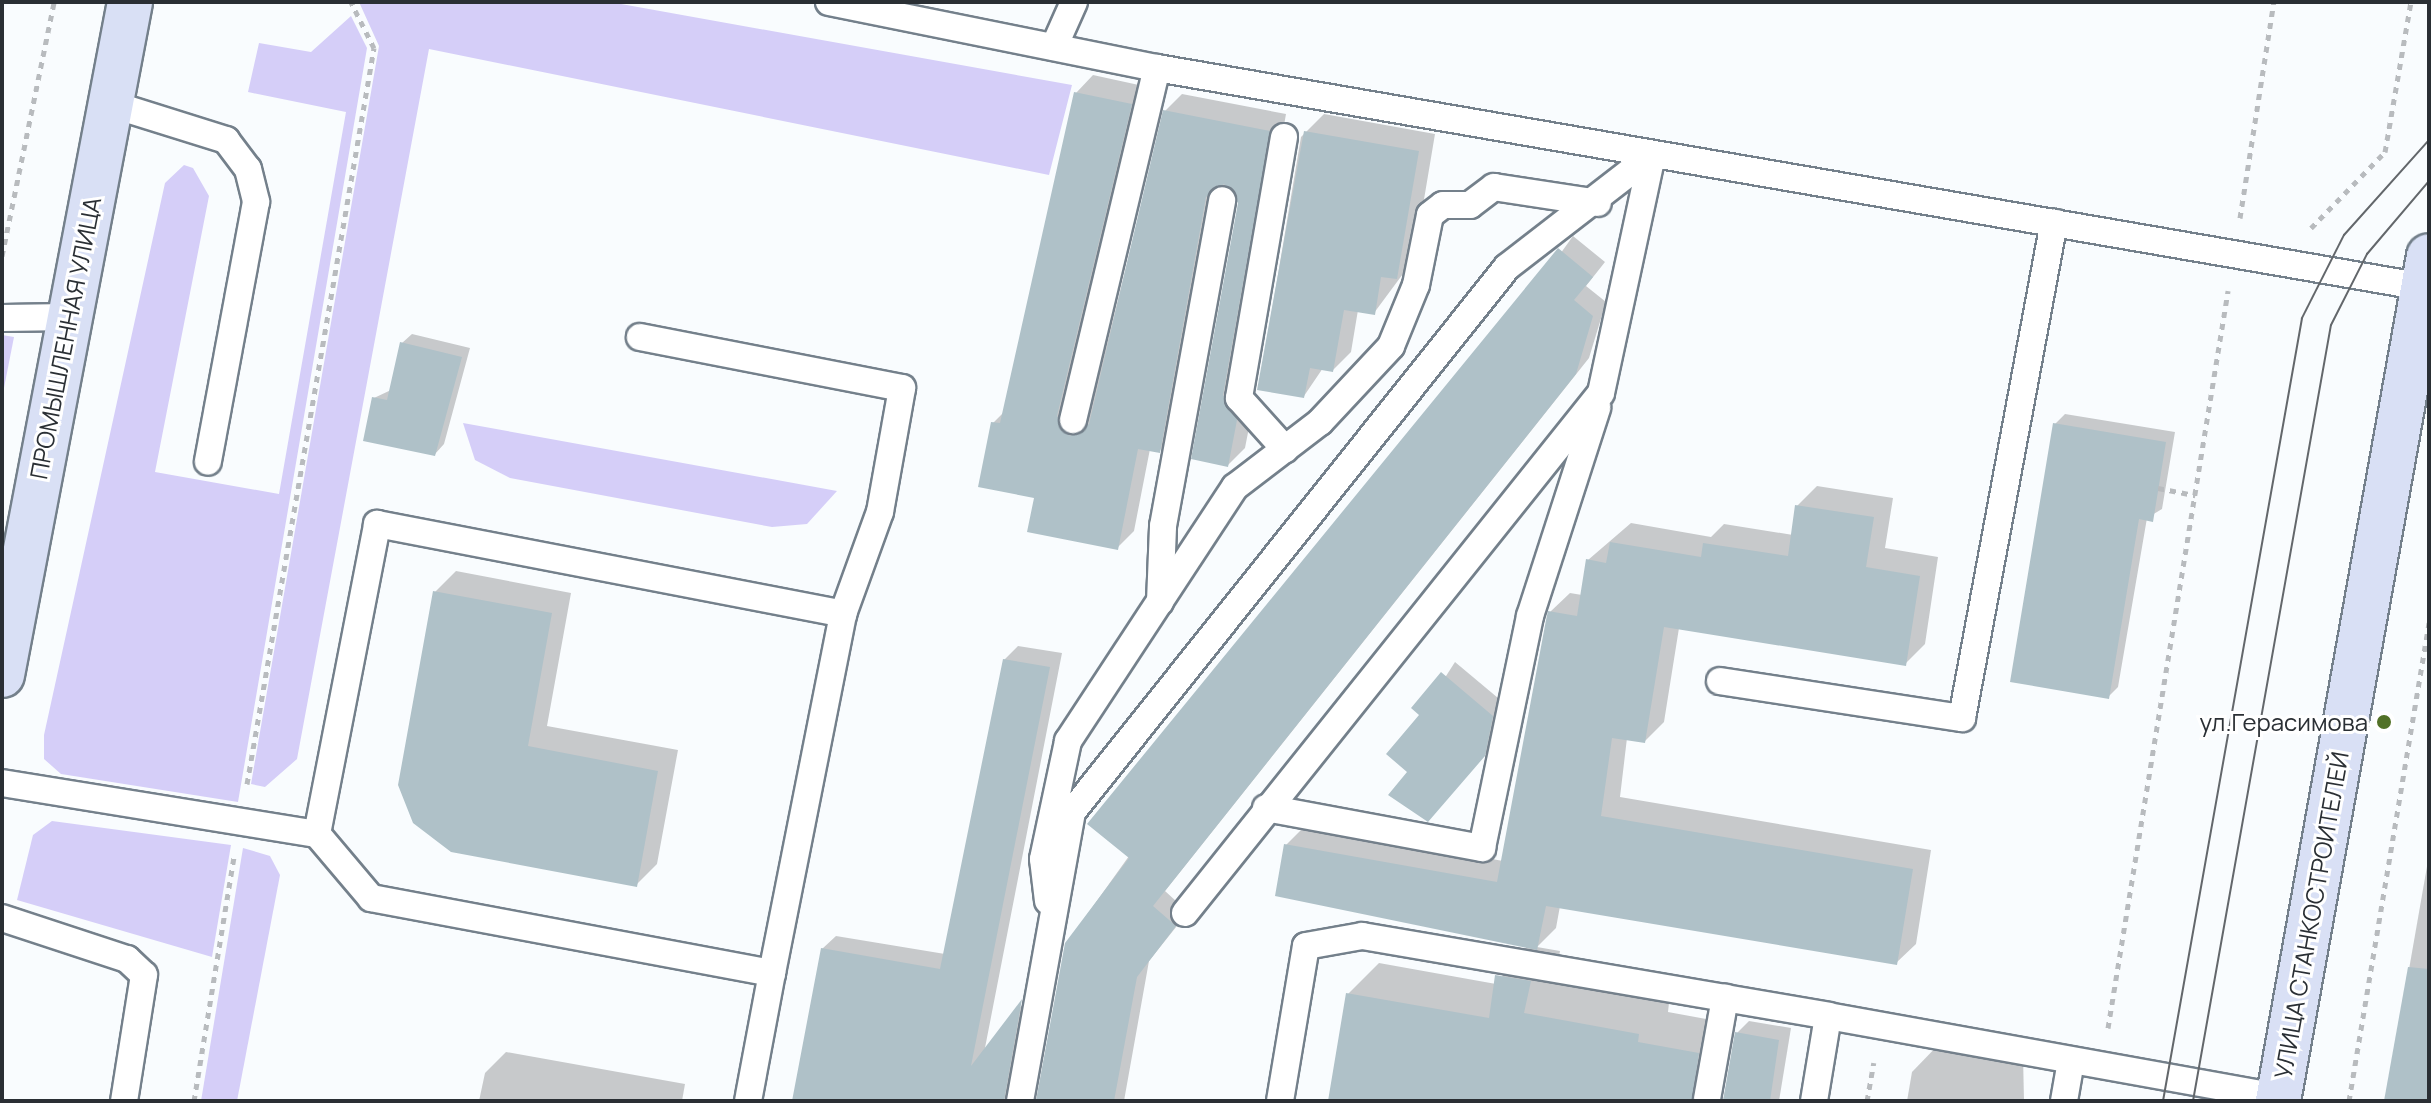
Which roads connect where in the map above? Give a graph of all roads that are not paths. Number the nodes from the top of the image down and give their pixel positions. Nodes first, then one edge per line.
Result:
1 (130, 2) edge
2 (829, 2) edge
3 (1074, 2) edge
4 (1054, 47) junction
5 (1157, 68) junction
6 (111, 104) junction
7 (1284, 137) dead end
8 (1652, 155) junction
9 (1222, 200) dead end
10 (1598, 203) junction
11 (2054, 222) junction
12 (2426, 272) edge
13 (69, 317) junction
14 (2, 318) edge
15 (640, 337) dead end
16 (1601, 393) junction
17 (1073, 420) dead end
18 (1285, 449) junction
19 (208, 462) dead end
20 (1160, 605) junction
21 (843, 614) junction
22 (2, 675) edge
23 (1720, 681) dead end
24 (2, 783) edge
25 (1266, 808) junction
26 (317, 834) junction
27 (1185, 913) dead end
28 (2, 918) edge
29 (1051, 929) junction
30 (772, 973) junction
31 (1725, 998) junction
32 (1828, 1016) junction
33 (2071, 1061) junction
34 (1707, 1099) dead end
35 (2278, 1099) edge
36 (124, 1101) edge
37 (748, 1101) edge
38 (1020, 1101) edge
39 (1280, 1101) edge
40 (1814, 1101) edge
41 (2064, 1101) edge

1 - 6 street, ПРОМЫШЛЕННАЯ УЛИЦА
2 - 4 lane
3 - 4 lane
4 - 5 lane
5 - 8 lane
5 - 17 lane
6 - 13 street, ПРОМЫШЛЕННАЯ УЛИЦА
6 - 19 lane
7 - 18 lane
8 - 10 lane
8 - 11 lane
8 - 16 lane
9 - 20 lane
10 - 18 lane
10 - 29 lane
11 - 12 lane
11 - 23 lane
12 - 35 street, УЛИЦА СТАНКОСТРОИТЕЛЕЙ
13 - 14 lane
13 - 22 street, ПРОМЫШЛЕННАЯ УЛИЦА
15 - 21 lane
16 - 25 lane
16 - 25 lane
18 - 20 lane
20 - 29 lane
21 - 26 lane
21 - 30 lane
24 - 26 lane
25 - 27 lane
26 - 30 lane
28 - 36 lane
29 - 38 lane
30 - 37 lane
31 - 32 lane
31 - 34 lane
31 - 39 lane
32 - 33 lane
32 - 40 lane
33 - 35 lane
33 - 41 lane

